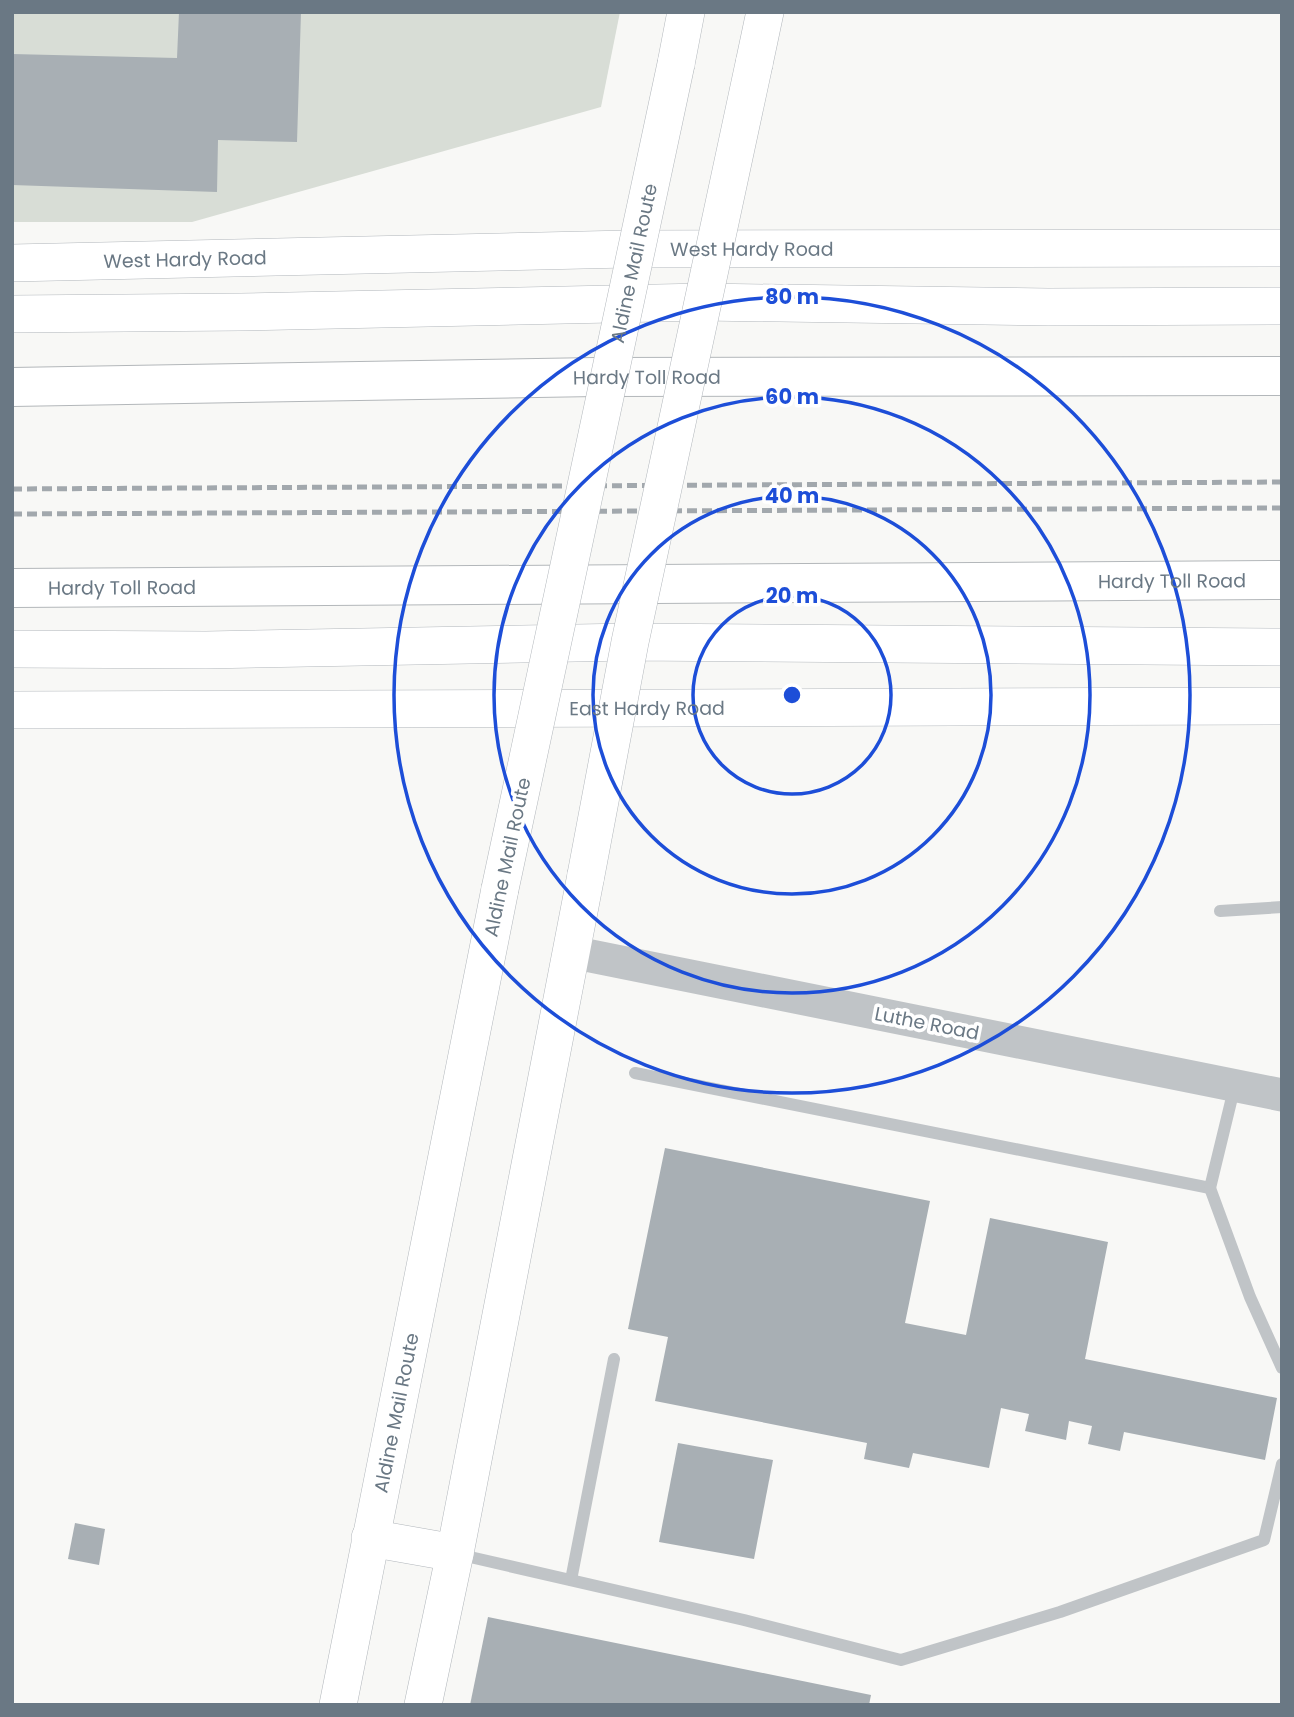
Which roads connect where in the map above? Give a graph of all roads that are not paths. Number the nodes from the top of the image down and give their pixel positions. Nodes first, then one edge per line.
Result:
1 (686, 12) edge
2 (765, 12) edge
3 (1282, 248) edge
4 (12, 263) edge
5 (703, 302) junction
6 (624, 304) junction
7 (1282, 306) edge
8 (12, 314) edge
9 (1282, 376) edge
10 (12, 387) edge
11 (1282, 580) edge
12 (12, 588) edge
13 (630, 642) junction
14 (552, 645) junction
15 (1282, 647) edge
16 (12, 649) edge
17 (1282, 706) edge
18 (12, 710) edge
19 (1282, 907) edge
20 (1220, 911) dead end
21 (571, 952) junction
22 (635, 1073) dead end
23 (1235, 1085) junction
24 (1282, 1095) edge
25 (1210, 1188) junction
26 (614, 1359) dead end
27 (1282, 1368) edge
28 (1282, 1464) edge
29 (370, 1538) junction
30 (455, 1553) junction
31 (571, 1580) junction
32 (338, 1705) edge
33 (423, 1705) edge

1 - 6 main road, Aldine Mail Route, bridge
2 - 5 main road, bridge
3 - 4 main road, West Hardy Road
5 - 6 main road
5 - 7 main road
5 - 13 main road, bridge
6 - 8 main road
6 - 14 main road, Aldine Mail Route, bridge
9 - 10 highway, Hardy Toll Road
11 - 12 highway, Hardy Toll Road
13 - 14 main road
13 - 15 main road
13 - 21 main road, bridge
14 - 16 main road
14 - 29 main road, Aldine Mail Route, bridge
17 - 18 main road, East Hardy Road
19 - 20 lane
21 - 23 street, Luthe Road
21 - 30 main road
22 - 25 lane
23 - 24 street, Luthe Road
23 - 25 lane
25 - 27 lane
26 - 31 lane
28 - 31 lane
29 - 30 main road
29 - 32 main road, Aldine Mail Route
30 - 31 lane
30 - 33 main road

